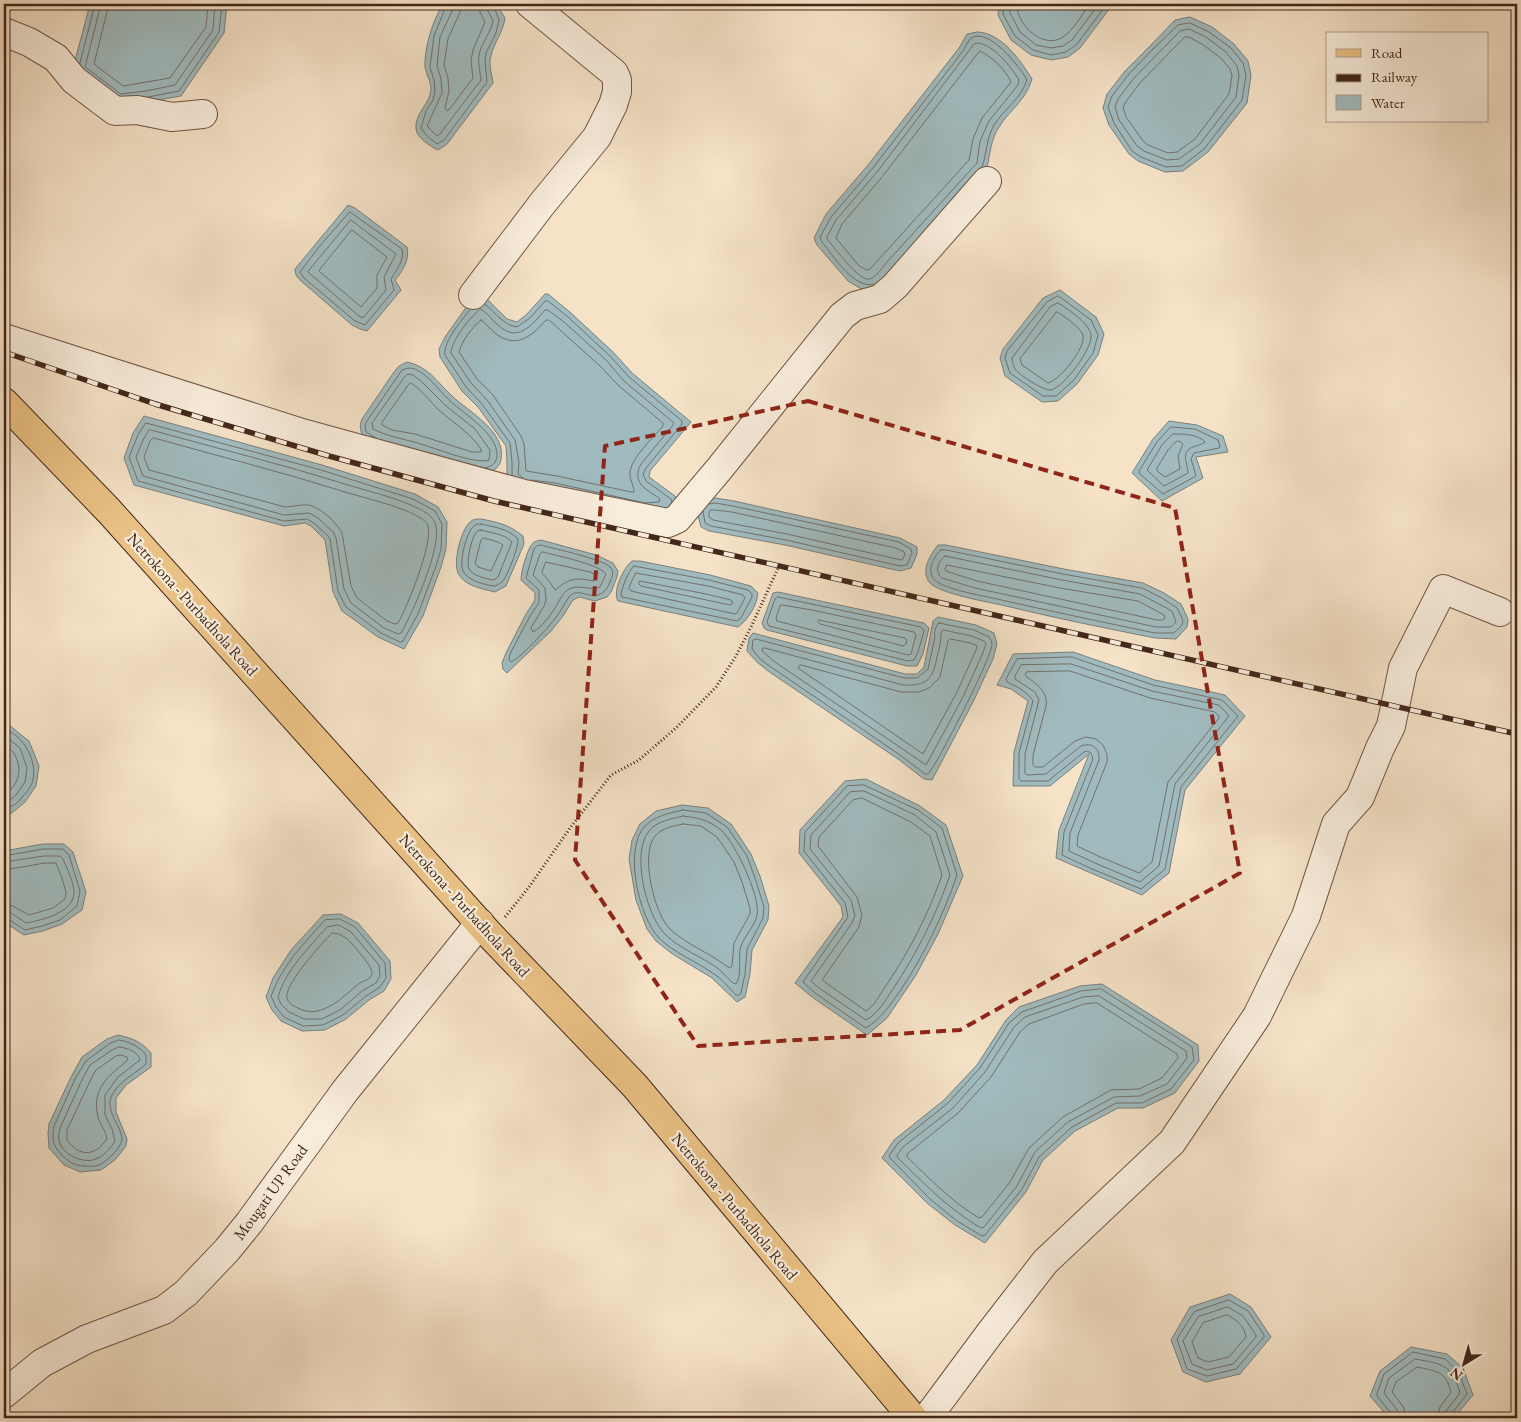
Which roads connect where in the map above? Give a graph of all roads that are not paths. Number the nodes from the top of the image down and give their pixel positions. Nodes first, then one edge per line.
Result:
1 (530, 4) edge
2 (4, 32) edge
3 (203, 114) dead end
4 (987, 181) dead end
5 (473, 295) dead end
6 (4, 338) edge
7 (4, 402) edge
8 (1500, 612) dead end
9 (486, 929) junction
10 (4, 1394) edge
11 (916, 1418) edge

1 - 5 street
2 - 3 street
4 - 6 street
7 - 9 main road, Netrokona - Purbadhola Road
8 - 11 street
9 - 10 street, Mougati UP Road
9 - 11 main road, Netrokona - Purbadhola Road

